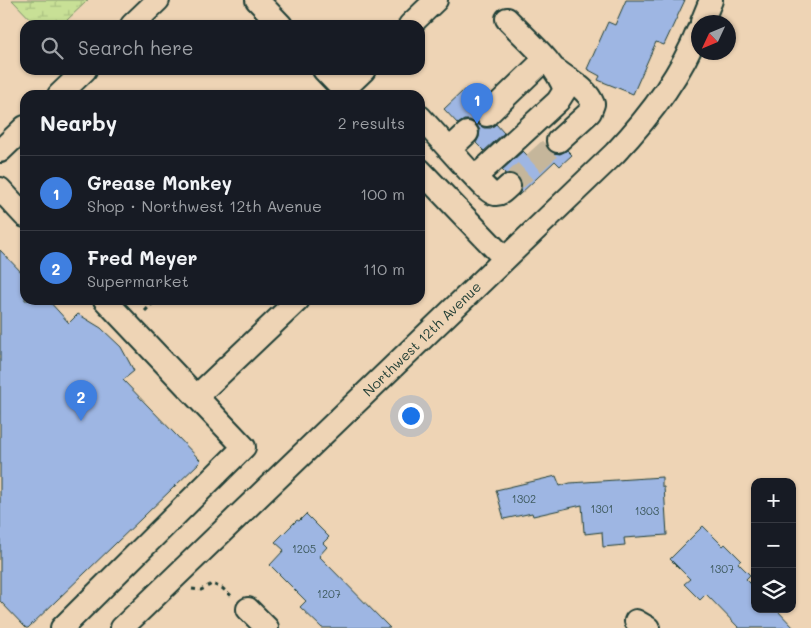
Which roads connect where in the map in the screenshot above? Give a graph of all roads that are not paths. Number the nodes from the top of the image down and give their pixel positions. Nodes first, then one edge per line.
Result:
1 (158, 0) edge
2 (257, 0) edge
3 (436, 0) edge
4 (711, 0) edge
5 (705, 15) edge
6 (507, 19) dead end
7 (137, 20) edge
8 (276, 20) edge
9 (415, 20) edge
10 (691, 45) edge
11 (550, 64) junction
12 (80, 75) edge
13 (329, 75) edge
14 (360, 75) edge
15 (64, 90) edge
16 (344, 90) edge
17 (348, 90) edge
18 (487, 114) dead end
19 (425, 122) edge
20 (20, 132) edge
21 (467, 133) dead end
22 (558, 141) tunnel mouth
23 (450, 149) junction
24 (0, 151) edge
25 (468, 170) junction
26 (425, 180) edge
27 (509, 186) tunnel mouth
28 (0, 189) edge
29 (20, 211) edge
30 (506, 260) junction
31 (110, 305) edge
32 (293, 305) edge
33 (197, 396) junction
34 (248, 609) road end
35 (62, 628) edge
36 (122, 628) edge
37 (266, 628) edge

1 - 7 street
2 - 8 street
3 - 9 street
4 - 5 street
6 - 11 street
10 - 30 street, Northwest 12th Avenue
11 - 18 street
11 - 22 street
11 - 25 street
12 - 15 street
13 - 16 street
14 - 17 street
19 - 23 street
20 - 24 street
21 - 23 street
23 - 25 street
25 - 27 street
26 - 30 street
28 - 29 street
30 - 36 street, Northwest 12th Avenue
31 - 33 street
32 - 33 street
33 - 35 street
34 - 37 street

